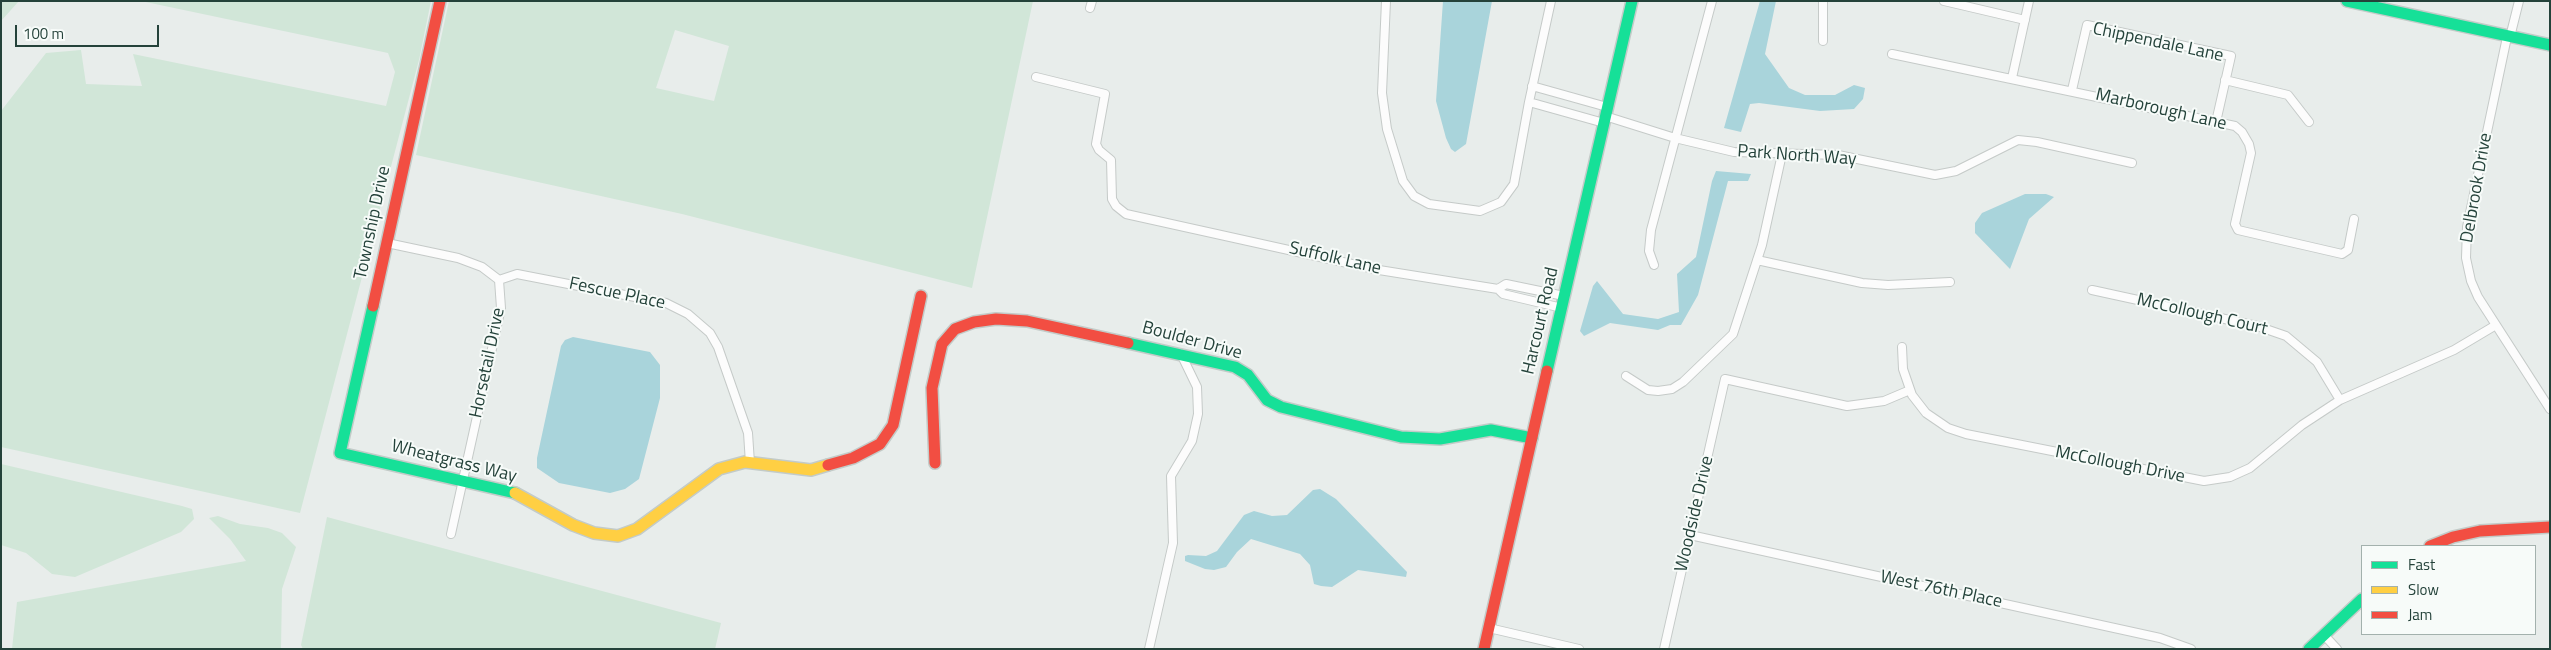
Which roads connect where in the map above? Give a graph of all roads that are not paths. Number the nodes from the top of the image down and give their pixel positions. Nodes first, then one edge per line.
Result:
1 (440, 1) edge
2 (1386, 1) edge
3 (1551, 1) edge
4 (1632, 1) edge
5 (1712, 1) edge
6 (1823, 1) edge
7 (1944, 1) edge
8 (2029, 1) edge
9 (2347, 1) edge
10 (2519, 1) edge
11 (2025, 20) junction
12 (2509, 37) junction
13 (1823, 41) dead end
14 (2550, 46) edge
15 (1892, 54) dead end
16 (1036, 77) dead end
17 (2012, 78) junction
18 (2225, 80) junction
19 (1532, 86) junction
20 (2072, 90) junction
21 (1529, 102) junction
22 (1605, 116) junction
23 (2216, 122) junction
24 (2308, 122) dead end
25 (1675, 138) junction
26 (1782, 154) junction
27 (2132, 163) dead end
28 (2354, 219) dead end
29 (387, 242) junction
30 (1757, 260) junction
31 (1654, 265) dead end
32 (499, 280) junction
33 (1950, 282) dead end
34 (1498, 289) junction
35 (2092, 290) dead end
36 (921, 296) dead end
37 (1564, 296) junction
38 (1562, 308) junction
39 (2496, 326) junction
40 (1902, 347) dead end
41 (1181, 354) junction
42 (1626, 376) dead end
43 (1910, 390) junction
44 (2340, 400) junction
45 (2550, 409) edge
46 (1532, 438) junction
47 (340, 453) joint
48 (750, 463) junction
49 (935, 463) dead end
50 (462, 480) junction
51 (2550, 527) edge
52 (450, 534) dead end
53 (1690, 535) junction
54 (2433, 545) edge
55 (2361, 600) edge
56 (1489, 628) junction
57 (2324, 635) junction
58 (1149, 649) edge
59 (1484, 649) edge
60 (1579, 649) edge
61 (1664, 649) edge
62 (2191, 649) edge
63 (2309, 649) edge
64 (2338, 649) edge

1 - 29 street, Township Drive
2 - 21 street
3 - 19 street
4 - 22 street, Harcourt Road
5 - 25 street
6 - 13 street
7 - 11 street
8 - 11 street
9 - 12 street
10 - 12 street, Delbrook Drive
11 - 17 street
12 - 14 street
12 - 39 street, Delbrook Drive
15 - 17 street, Marborough Lane
16 - 34 street, Suffolk Lane
17 - 20 street, Marborough Lane
18 - 20 street, Chippendale Lane
18 - 23 street, Chippendale Lane
18 - 24 street
19 - 21 street
19 - 22 street
20 - 23 street, Marborough Lane
21 - 22 street
22 - 25 street, Park North Way
22 - 37 street, Harcourt Road
23 - 28 street, Marborough Lane
25 - 26 street, Park North Way
25 - 31 street
26 - 27 street, Park North Way
26 - 30 street
29 - 32 street
29 - 47 street, Township Drive
30 - 33 street
30 - 42 street
32 - 48 street, Fescue Place
32 - 50 street, Horsetail Drive
34 - 37 street, Suffolk Lane
34 - 38 street
35 - 44 street, McCollough Court
36 - 48 street, Wheatgrass Way
37 - 38 street, Harcourt Road
38 - 46 street, Harcourt Road
39 - 44 street, McCollough Drive
39 - 45 street, Delbrook Drive
40 - 43 street, McCollough Drive
41 - 46 street, Boulder Drive
41 - 49 street, Boulder Drive
41 - 58 street
43 - 44 street, McCollough Drive
43 - 53 street, Woodside Drive
46 - 56 street, Harcourt Road
47 - 50 street, Wheatgrass Way
48 - 50 street, Wheatgrass Way
50 - 52 street, Horsetail Drive
51 - 54 street
53 - 61 street, Woodside Drive
53 - 62 street, West 76th Place
55 - 57 street
56 - 59 street, Harcourt Road
56 - 60 street
57 - 63 street
57 - 64 street

